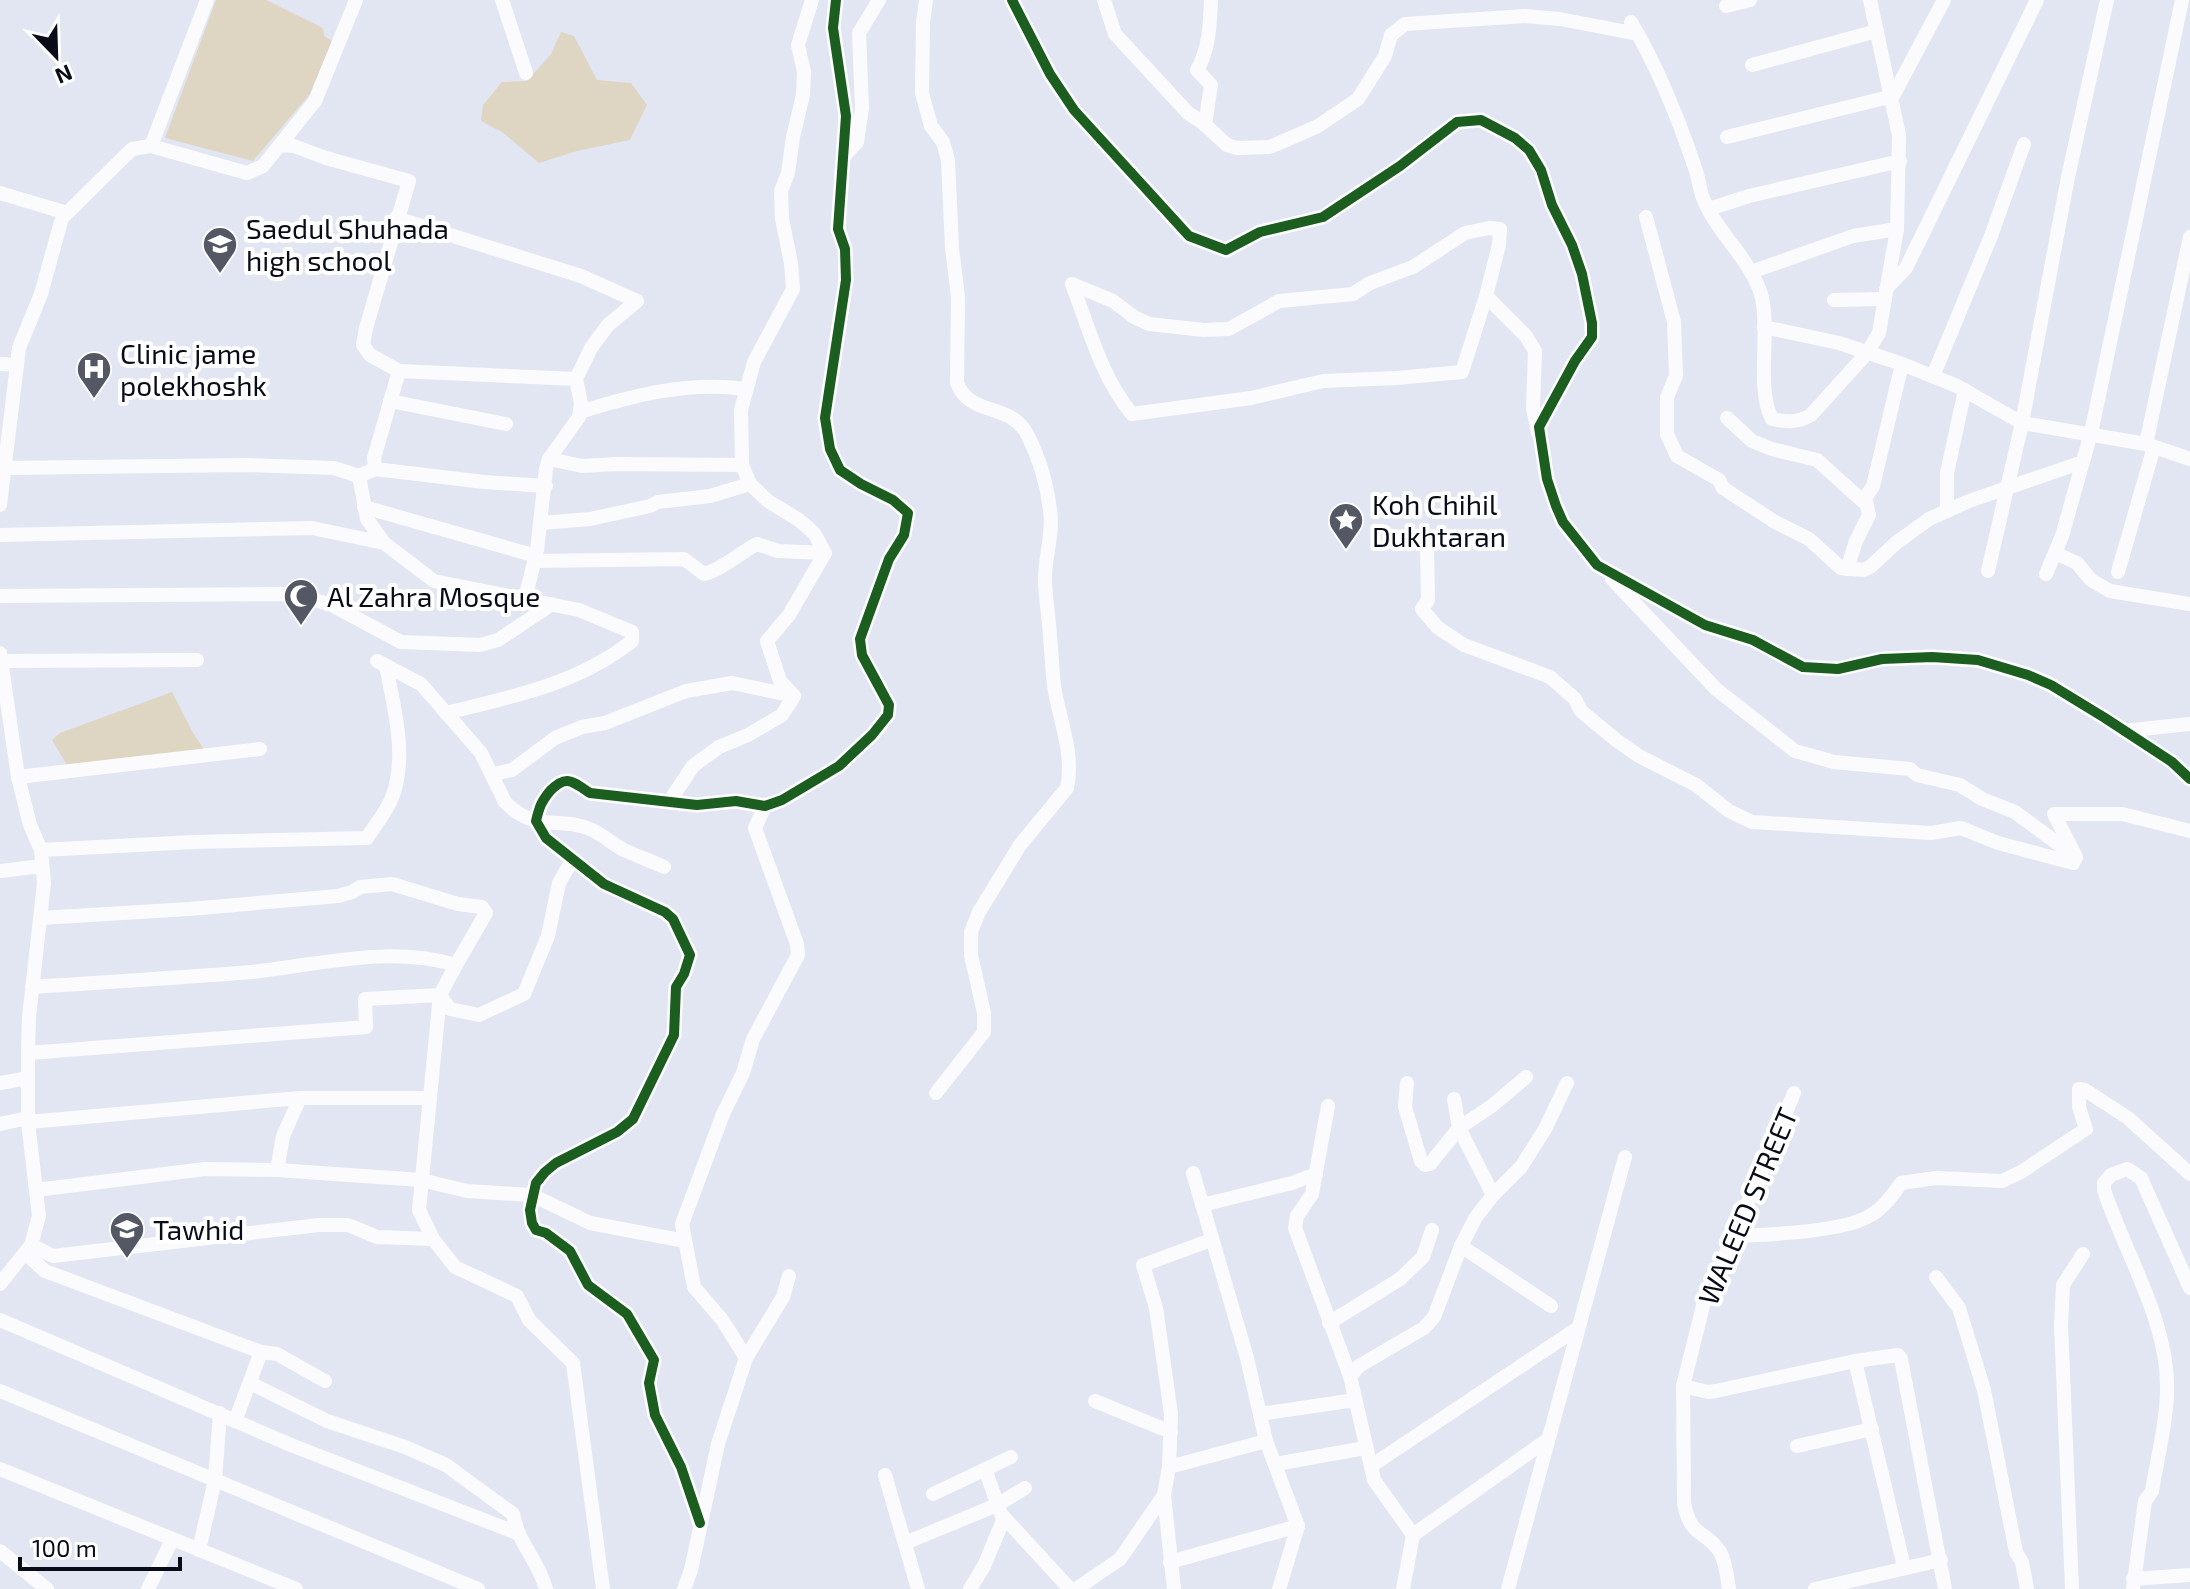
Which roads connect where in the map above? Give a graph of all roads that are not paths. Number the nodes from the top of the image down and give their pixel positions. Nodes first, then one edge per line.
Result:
1 (207, 0) edge
2 (356, 0) edge
3 (502, 0) edge
4 (812, 0) edge
5 (836, 0) edge
6 (879, 0) edge
7 (926, 0) edge
8 (1012, 0) edge
9 (1104, 0) edge
10 (1211, 0) edge
11 (1750, 0) edge
12 (1870, 0) edge
13 (1944, 0) edge
14 (2037, 0) edge
15 (2107, 0) edge
16 (2182, 0) edge
17 (1726, 6) dead end
18 (1877, 31) junction
19 (1752, 65) dead end
20 (526, 73) dead end
21 (1893, 96) junction
22 (1205, 125) junction
23 (1727, 137) dead end
24 (2024, 144) dead end
25 (280, 145) junction
26 (151, 146) junction
27 (845, 155) junction
28 (1900, 161) junction
29 (0, 193) edge
30 (1709, 209) junction
31 (67, 213) junction
32 (1646, 217) dead end
33 (396, 218) junction
34 (1897, 229) junction
35 (2190, 237) edge
36 (1751, 272) junction
37 (1885, 295) junction
38 (1486, 296) junction
39 (1834, 300) dead end
40 (1764, 327) junction
41 (1867, 353) junction
42 (0, 364) edge
43 (1902, 364) junction
44 (17, 365) junction
45 (399, 371) junction
46 (1933, 376) junction
47 (576, 379) junction
48 (745, 389) junction
49 (1965, 390) junction
50 (390, 401) junction
51 (580, 412) junction
52 (1727, 418) dead end
53 (2022, 423) junction
54 (506, 424) dead end
55 (2091, 433) junction
56 (1541, 441) junction
57 (2150, 446) junction
58 (549, 459) junction
59 (2190, 459) edge
60 (2083, 462) junction
61 (742, 465) junction
62 (5, 468) junction
63 (375, 469) junction
64 (359, 476) junction
65 (750, 484) junction
66 (546, 486) junction
67 (2007, 488) junction
68 (0, 505) edge
69 (1867, 505) junction
70 (364, 507) junction
71 (1947, 511) junction
72 (541, 523) junction
73 (0, 535) edge
74 (384, 543) junction
75 (1427, 550) dead end
76 (825, 553) junction
77 (2055, 553) junction
78 (535, 559) junction
79 (1597, 565) junction
80 (1847, 569) junction
81 (1988, 571) dead end
82 (2118, 572) dead end
83 (2046, 574) dead end
84 (0, 596) edge
85 (525, 599) junction
86 (552, 604) junction
87 (2190, 604) edge
88 (1, 657) edge
89 (197, 660) dead end
90 (794, 696) junction
91 (446, 713) junction
92 (2190, 724) edge
93 (2123, 731) junction
94 (260, 749) dead end
95 (0, 765) edge
96 (17, 770) junction
97 (493, 774) junction
98 (2190, 779) edge
99 (669, 802) junction
100 (765, 806) junction
101 (536, 821) junction
102 (2190, 831) edge
103 (41, 850) junction
104 (2076, 857) junction
105 (572, 860) junction
106 (42, 866) junction
107 (664, 867) dead end
108 (0, 871) edge
109 (41, 918) junction
110 (456, 965) junction
111 (32, 987) junction
112 (440, 995) junction
113 (28, 1053) junction
114 (1526, 1077) dead end
115 (28, 1078) junction
116 (0, 1083) edge
117 (1407, 1083) dead end
118 (1567, 1083) dead end
119 (936, 1093) dead end
120 (1794, 1093) dead end
121 (300, 1098) junction
122 (430, 1098) junction
123 (1454, 1099) dead end
124 (1328, 1106) dead end
125 (28, 1120) junction
126 (0, 1124) edge
127 (1459, 1128) junction
128 (1625, 1157) dead end
129 (277, 1170) junction
130 (1193, 1173) dead end
131 (1316, 1174) junction
132 (2190, 1174) edge
133 (421, 1180) junction
134 (36, 1190) junction
135 (532, 1195) junction
136 (1493, 1195) junction
137 (1202, 1205) junction
138 (1432, 1230) dead end
139 (1734, 1236) junction
140 (433, 1239) junction
141 (1211, 1240) junction
142 (685, 1241) junction
143 (1461, 1246) junction
144 (28, 1249) junction
145 (2083, 1254) dead end
146 (789, 1276) dead end
147 (1936, 1277) dead end
148 (0, 1284) edge
149 (2190, 1288) edge
150 (1551, 1306) dead end
151 (0, 1320) edge
152 (1329, 1323) junction
153 (1578, 1328) junction
154 (261, 1352) junction
155 (746, 1358) junction
156 (1855, 1361) junction
157 (1350, 1376) junction
158 (325, 1381) dead end
159 (250, 1383) junction
160 (1683, 1386) junction
161 (0, 1391) edge
162 (1355, 1400) junction
163 (1095, 1401) dead end
164 (220, 1413) junction
165 (1260, 1414) junction
166 (235, 1421) junction
167 (1872, 1429) junction
168 (1171, 1432) junction
169 (1547, 1440) junction
170 (1266, 1441) junction
171 (1797, 1446) dead end
172 (1365, 1448) junction
173 (1011, 1457) dead end
174 (1276, 1464) junction
175 (1371, 1466) junction
176 (1169, 1467) junction
177 (0, 1469) edge
178 (985, 1469) junction
179 (885, 1475) dead end
180 (215, 1480) junction
181 (1025, 1488) dead end
182 (933, 1494) dead end
183 (1164, 1495) junction
184 (1001, 1512) junction
185 (700, 1523) junction
186 (1298, 1526) junction
187 (517, 1533) junction
188 (1413, 1535) junction
189 (172, 1540) junction
190 (905, 1543) junction
191 (199, 1550) junction
192 (0, 1551) edge
193 (1941, 1560) junction
194 (1170, 1562) junction
195 (1904, 1567) junction
196 (2190, 1575) edge
197 (2133, 1584) edge
198 (47, 1589) edge
199 (148, 1589) edge
200 (296, 1589) edge
201 (478, 1589) edge
202 (546, 1589) edge
203 (603, 1589) edge
204 (684, 1589) edge
205 (918, 1589) edge
206 (970, 1589) edge
207 (1073, 1589) edge
208 (1174, 1589) edge
209 (1279, 1589) edge
210 (1403, 1589) edge
211 (1508, 1589) edge
212 (1729, 1589) edge
213 (1815, 1589) edge
214 (1945, 1589) edge
215 (2027, 1589) edge
216 (2072, 1589) edge

1 - 26 street
2 - 25 street
3 - 20 street
4 - 48 street
5 - 27 street
6 - 27 street
7 - 119 street
8 - 56 street
9 - 22 street
10 - 22 street
11 - 17 street
12 - 18 street
13 - 21 street
14 - 37 street
15 - 53 street
16 - 55 street
18 - 19 street
18 - 21 street
21 - 23 street
21 - 28 street
22 - 30 street
24 - 46 street
25 - 26 street
25 - 33 street
26 - 31 street
27 - 100 street
28 - 30 street
28 - 34 street
29 - 31 street
30 - 36 street
31 - 44 street
32 - 80 street
33 - 45 street
33 - 47 street
34 - 36 street
34 - 37 street
35 - 57 street
36 - 40 street
37 - 39 street
37 - 41 street
38 - 38 street
38 - 56 street
40 - 41 street
40 - 41 street
41 - 43 street
42 - 44 street
43 - 46 street
43 - 69 street
44 - 62 street
45 - 47 street
45 - 50 street
46 - 49 street
47 - 51 street
48 - 51 street
48 - 61 street
49 - 53 street
49 - 71 street
50 - 54 street
50 - 63 street
51 - 58 street
52 - 69 street
53 - 55 street
53 - 67 street
55 - 57 street
55 - 60 street
56 - 79 street
57 - 59 street
57 - 82 street
58 - 61 street
58 - 66 street
60 - 67 street
60 - 77 street
61 - 65 street
62 - 64 street
62 - 68 street
63 - 64 street
63 - 66 street
64 - 70 street
65 - 72 street
65 - 76 street
66 - 72 street
67 - 71 street
67 - 81 street
69 - 80 street
70 - 74 street
70 - 78 street
71 - 80 street
72 - 78 street
73 - 74 street
74 - 85 street
75 - 104 street
76 - 78 street
76 - 90 street
77 - 83 street
77 - 87 street
78 - 85 street
79 - 93 street
79 - 104 street
84 - 86 street
85 - 86 street
86 - 91 street
88 - 89 street
88 - 96 street
90 - 97 street
90 - 99 street
91 - 97 street
91 - 103 street
92 - 93 street
93 - 98 street
94 - 96 street
95 - 96 street
96 - 103 street
97 - 101 street
99 - 100 street
99 - 101 street
100 - 142 street
101 - 105 street
101 - 107 street
102 - 104 street
103 - 106 street
105 - 112 street
105 - 135 street
106 - 108 street
106 - 109 street
109 - 110 street
109 - 111 street
110 - 111 street
110 - 112 street
111 - 113 street
112 - 113 street
112 - 122 street
113 - 115 street
114 - 127 street
115 - 116 street
115 - 125 street
117 - 127 street
118 - 136 street
120 - 139 street, WALEED STREET
121 - 122 street
121 - 125 street
121 - 129 street
122 - 133 street
123 - 127 street
124 - 131 street
125 - 126 street
125 - 134 street
127 - 136 street
128 - 153 street
129 - 133 street
129 - 134 street
130 - 137 street
131 - 137 street
131 - 152 street
132 - 139 street
133 - 135 street
133 - 140 street
134 - 144 street
135 - 142 street
135 - 185 street
136 - 143 street
137 - 141 street
138 - 152 street
139 - 160 street, WALEED STREET
140 - 144 street
140 - 203 street
141 - 165 street
141 - 168 street
142 - 155 street
143 - 150 street
143 - 157 street
144 - 148 street
144 - 154 street
145 - 216 street
146 - 155 street
147 - 215 street
149 - 197 street
151 - 164 street
152 - 157 street
153 - 169 street
153 - 175 street
154 - 158 street
154 - 159 street
155 - 185 street
156 - 160 street
156 - 167 street
156 - 193 street
157 - 162 street
159 - 166 street
159 - 187 street
160 - 212 street, WALEED STREET
161 - 180 street
162 - 165 street
162 - 172 street
163 - 168 street
164 - 166 street
164 - 180 street
165 - 170 street
166 - 187 street
167 - 171 street
167 - 195 street
168 - 176 street
169 - 188 street
169 - 211 street
170 - 174 street
170 - 176 street
172 - 174 street
172 - 175 street
173 - 178 street
174 - 186 street
175 - 188 street
176 - 183 street
177 - 189 street
178 - 182 street
178 - 184 street
179 - 190 street
180 - 191 street
180 - 201 street
181 - 184 street
183 - 194 street
183 - 207 street
184 - 190 street
184 - 206 street
184 - 207 street
185 - 204 street
186 - 194 street
186 - 209 street
187 - 202 street
188 - 210 street
189 - 191 street
189 - 199 street
190 - 205 street
191 - 200 street
192 - 198 street
193 - 195 street
193 - 214 street
194 - 208 street
195 - 213 street
196 - 197 street

